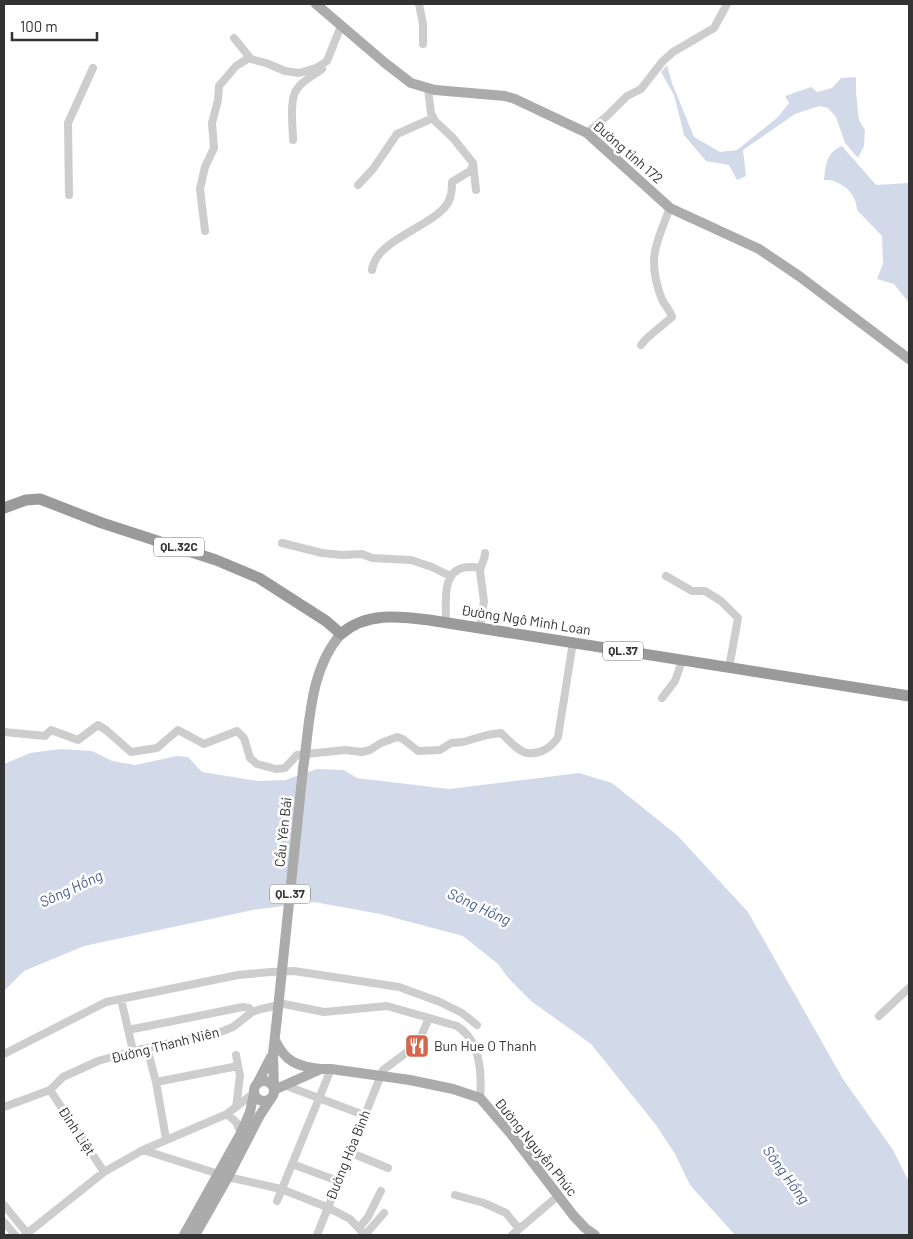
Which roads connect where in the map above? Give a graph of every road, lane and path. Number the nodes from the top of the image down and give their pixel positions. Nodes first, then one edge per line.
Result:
1 (316, 4) edge
2 (419, 4) edge
3 (727, 4) edge
4 (341, 26) junction
5 (234, 38) dead end
6 (423, 44) dead end
7 (249, 58) junction
8 (326, 61) junction
9 (93, 68) dead end
10 (428, 89) junction
11 (433, 118) junction
12 (587, 133) junction
13 (293, 140) dead end
14 (473, 165) junction
15 (358, 185) dead end
16 (476, 190) dead end
17 (69, 195) dead end
18 (670, 208) junction
19 (205, 231) dead end
20 (372, 270) dead end
21 (641, 345) dead end
22 (909, 359) edge
23 (4, 508) edge
24 (282, 544) dead end
25 (485, 553) dead end
26 (480, 568) junction
27 (450, 576) junction
28 (666, 576) dead end
29 (446, 622) junction
30 (480, 628) junction
31 (341, 634) junction
32 (573, 642) junction
33 (682, 661) junction
34 (729, 668) junction
35 (909, 696) edge
36 (662, 698) dead end
37 (4, 732) edge
38 (306, 754) junction
39 (304, 769) joint
40 (909, 988) edge
41 (121, 999) junction
42 (252, 1012) junction
43 (879, 1016) dead end
44 (429, 1018) junction
45 (477, 1025) dead end
46 (128, 1030) junction
47 (274, 1039) junction
48 (147, 1048) junction
49 (133, 1051) junction
50 (4, 1054) edge
51 (273, 1054) junction
52 (236, 1055) dead end
53 (238, 1066) junction
54 (326, 1069) junction
55 (381, 1075) junction
56 (156, 1082) junction
57 (284, 1085) junction
58 (256, 1088) junction
59 (50, 1090) junction
60 (273, 1094) junction
61 (319, 1098) junction
62 (480, 1098) junction
63 (4, 1107) edge
64 (236, 1107) junction
65 (227, 1114) junction
66 (364, 1115) junction
67 (241, 1133) junction
68 (166, 1139) junction
69 (143, 1150) junction
70 (349, 1152) junction
71 (292, 1164) junction
72 (388, 1168) dead end
73 (104, 1172) junction
74 (223, 1175) junction
75 (338, 1181) junction
76 (282, 1189) junction
77 (381, 1191) dead end
78 (558, 1195) junction
79 (455, 1196) dead end
80 (277, 1201) dead end
81 (4, 1205) edge
82 (327, 1208) junction
83 (384, 1213) dead end
84 (4, 1222) edge
85 (358, 1228) junction
86 (519, 1229) junction
87 (26, 1234) edge
88 (15, 1235) edge
89 (184, 1235) edge
90 (195, 1235) edge
91 (316, 1235) edge
92 (365, 1235) edge
93 (512, 1235) edge
94 (595, 1235) edge

1 - 4 main road, Đường tỉnh 172
2 - 6 street
3 - 12 street
4 - 8 street
4 - 10 main road, Đường tỉnh 172
5 - 7 street
7 - 8 street
7 - 19 street
8 - 13 street
9 - 17 street
10 - 11 street
10 - 12 main road, Đường tỉnh 172
11 - 14 street
11 - 15 street
12 - 18 main road, Đường tỉnh 172
14 - 16 street
14 - 20 street
18 - 21 street
18 - 22 main road, Đường tỉnh 172
23 - 31 highway, QL.32C
24 - 27 street
25 - 26 street
26 - 27 street
26 - 30 street
27 - 29 street
28 - 34 street
29 - 30 highway, Đường Ngô Minh Loan / QL.37
29 - 31 highway, Đường Ngô Minh Loan / QL.37
30 - 32 highway, Đường Ngô Minh Loan / QL.37
31 - 38 main road, Đường Ngô Minh Loan / QL.37
32 - 33 highway, Đường Ngô Minh Loan / QL.37
32 - 38 street
33 - 34 highway, Đường Ngô Minh Loan / QL.37
33 - 36 street
34 - 35 highway, Đường Ngô Minh Loan / QL.37
37 - 38 street
38 - 39 main road, Đường Ngô Minh Loan / QL.37
39 - 47 main road, Cầu Yên Bái / QL.37, bridge
40 - 43 street
41 - 45 street
41 - 46 street
41 - 50 street
42 - 44 street, Đường Thanh Niên
42 - 46 street
42 - 48 street, Đường Thanh Niên
44 - 55 street
44 - 62 street, Đường Thanh Niên
46 - 49 street
47 - 51 main road, QL.37
47 - 54 main road, Đường Nguyễn Phúc
48 - 49 street, Đường Thanh Niên
48 - 56 street
49 - 59 street, Đường Thanh Niên
51 - 58 main road
51 - 60 main road
52 - 53 street
53 - 56 street
53 - 64 street
54 - 55 main road, Đường Nguyễn Phúc
54 - 57 main road
54 - 61 street
55 - 62 main road, Đường Nguyễn Phúc
55 - 66 street, Đường Hòa Bình
56 - 68 street
57 - 60 main road
57 - 61 street
58 - 60 main road
58 - 60 main road
58 - 64 street
58 - 67 main road
59 - 63 street, Đường Thanh Niên
59 - 73 street, Đinh Liệt
60 - 74 main road
61 - 66 street
61 - 71 street
62 - 78 main road, Đường Nguyễn Phúc
64 - 65 street
65 - 67 street
65 - 68 street
66 - 70 street, Đường Hòa Bình
67 - 74 main road
68 - 69 street
69 - 73 street
69 - 74 street
70 - 72 street
70 - 75 street, Đường Hòa Bình
71 - 75 street
71 - 76 street
73 - 87 street
74 - 76 street
74 - 89 main road
74 - 90 main road
75 - 82 street, Đường Hòa Bình
76 - 80 street
76 - 82 street
77 - 85 street
78 - 86 street
78 - 94 main road, Đường Nguyễn Phúc
79 - 86 street
81 - 87 street
82 - 85 street
82 - 91 street, Đường Hòa Bình
83 - 92 street
84 - 88 street
85 - 92 street
86 - 93 street

